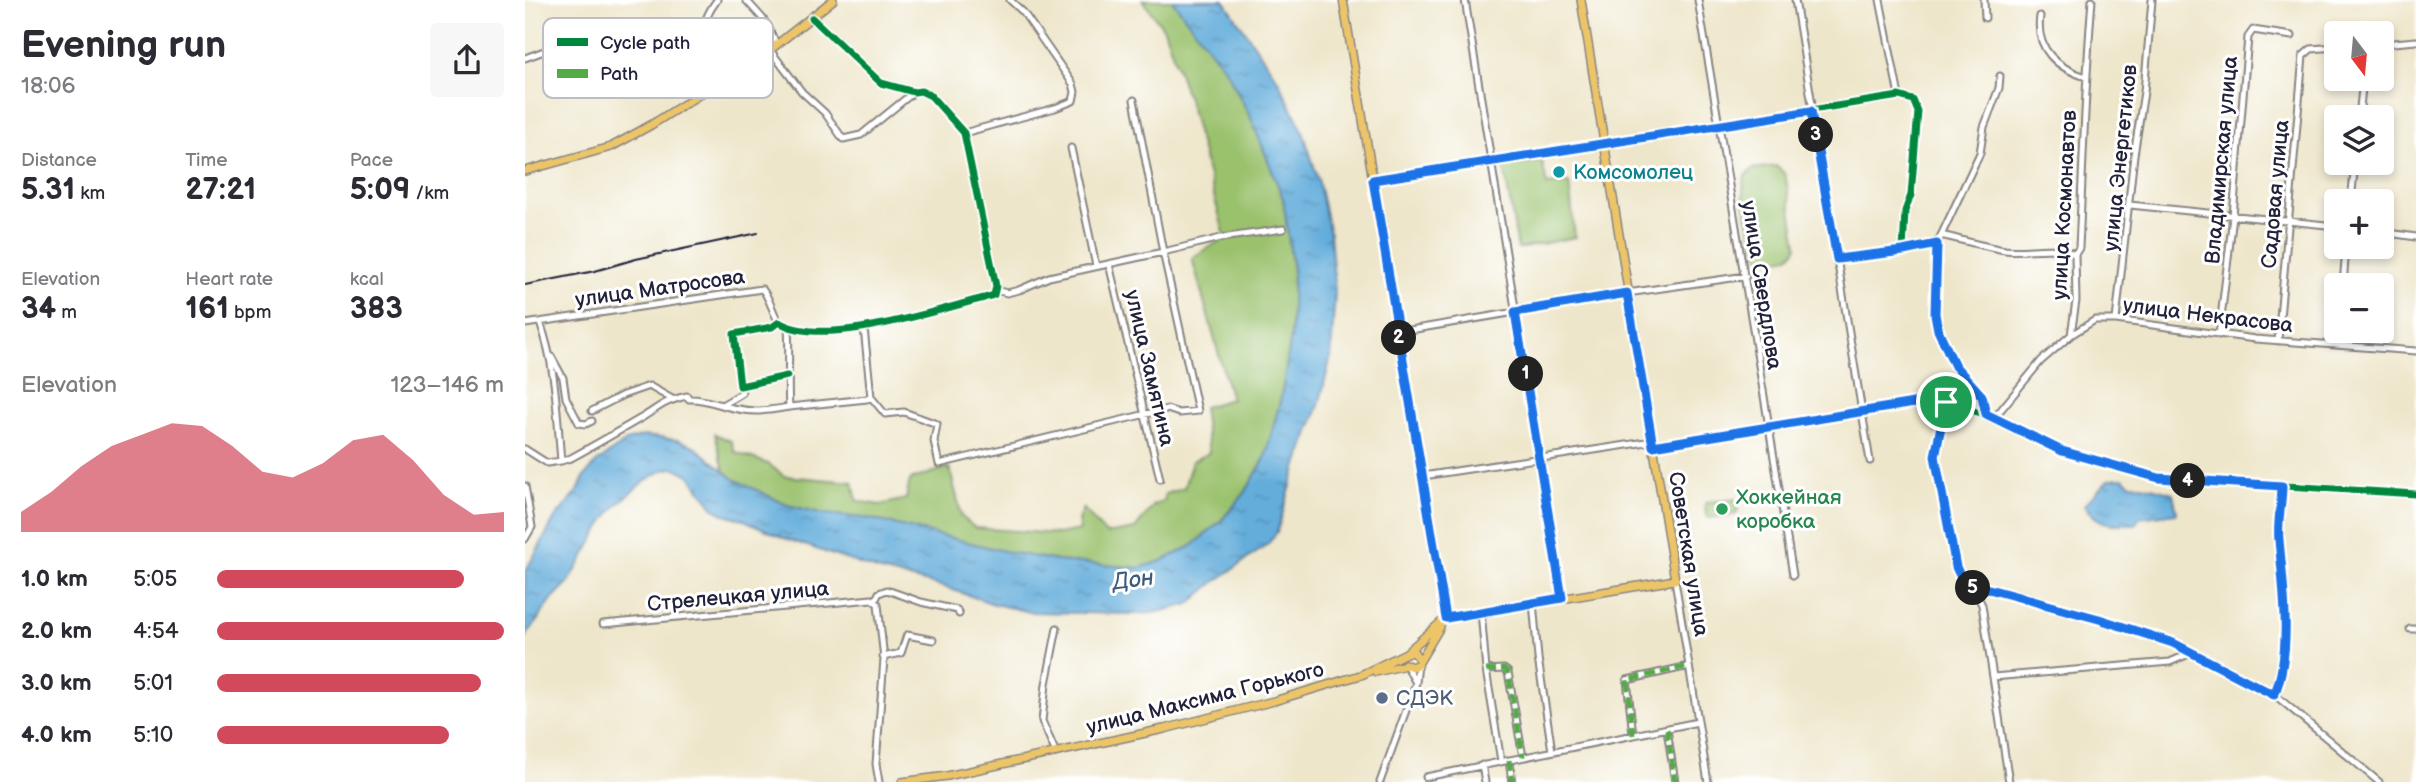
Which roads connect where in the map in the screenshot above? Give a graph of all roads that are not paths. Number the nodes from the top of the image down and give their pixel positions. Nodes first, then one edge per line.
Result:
1 (717, 0) edge
2 (746, 0) edge
3 (833, 0) edge
4 (1010, 0) edge
5 (1343, 0) edge
6 (1465, 0) edge
7 (1581, 0) edge
8 (1698, 0) edge
9 (1795, 0) edge
10 (1880, 0) edge
11 (1985, 0) edge
12 (2092, 0) edge
13 (2152, 0) edge
14 (2040, 16) dead end
15 (706, 18) edge
16 (762, 18) edge
17 (1985, 18) dead end
18 (812, 19) junction
19 (2292, 36) dead end
20 (2416, 40) edge
21 (2394, 43) edge
22 (774, 48) joint
23 (2324, 49) edge
24 (543, 51) edge
25 (525, 58) edge
26 (2000, 76) dead end
27 (2086, 77) junction
28 (914, 92) junction
29 (1899, 96) junction
30 (694, 98) edge
31 (1134, 100) dead end
32 (1811, 111) junction
33 (1720, 126) junction
34 (964, 133) junction
35 (1603, 145) junction
36 (1072, 148) dead end
37 (1491, 161) junction
38 (525, 171) edge
39 (1373, 180) junction
40 (2130, 205) junction
41 (2233, 216) junction
42 (2288, 222) junction
43 (2324, 225) edge
44 (1283, 229) dead end
45 (2394, 234) edge
46 (1941, 235) junction
47 (2416, 237) edge
48 (1937, 244) junction
49 (1903, 251) junction
50 (1163, 252) junction
51 (2075, 254) junction
52 (1837, 259) junction
53 (1109, 264) junction
54 (1095, 266) junction
55 (1746, 276) junction
56 (995, 290) junction
57 (1627, 293) junction
58 (1515, 312) junction
59 (2116, 320) junction
60 (540, 322) junction
61 (779, 322) junction
62 (525, 324) edge
63 (788, 328) junction
64 (864, 328) junction
65 (1398, 331) junction
66 (2071, 335) junction
67 (2219, 335) junction
68 (2278, 341) junction
69 (2416, 341) edge
70 (2337, 345) joint
71 (2416, 351) edge
72 (549, 354) junction
73 (787, 376) junction
74 (553, 378) junction
75 (740, 386) junction
76 (871, 397) junction
77 (566, 398) junction
78 (673, 399) junction
79 (1946, 402) junction
80 (722, 405) junction
81 (789, 407) junction
82 (592, 411) dead end
83 (1861, 411) junction
84 (1145, 414) junction
85 (1986, 414) junction
86 (1995, 417) junction
87 (592, 421) dead end
88 (1767, 427) junction
89 (1653, 443) junction
90 (525, 449) edge
91 (1539, 458) junction
92 (561, 461) junction
93 (1870, 461) dead end
94 (1423, 476) junction
95 (1160, 479) dead end
96 (525, 486) edge
97 (2282, 486) junction
98 (2416, 494) edge
99 (525, 539) edge
100 (1793, 575) dead end
101 (1675, 580) junction
102 (1974, 589) junction
103 (1562, 598) junction
104 (875, 601) junction
105 (1533, 602) junction
106 (1481, 611) junction
107 (959, 614) dead end
108 (1446, 618) junction
109 (603, 624) dead end
110 (1057, 628) dead end
111 (933, 640) dead end
112 (1406, 653) junction
113 (2191, 653) junction
114 (883, 657) junction
115 (1419, 661) junction
116 (1406, 665) junction
117 (1689, 666) junction
118 (1486, 670) junction
119 (1361, 675) junction
120 (1993, 677) junction
121 (1416, 683) junction
122 (2274, 695) junction
123 (1698, 722) junction
124 (1667, 729) junction
125 (1633, 735) junction
126 (1552, 751) junction
127 (1056, 753) junction
128 (1523, 757) junction
129 (1509, 760) junction
130 (1501, 761) junction
131 (1482, 765) junction
132 (1426, 777) dead end
133 (879, 782) edge
134 (902, 782) edge
135 (1380, 782) edge
136 (1485, 782) edge
137 (1512, 782) edge
138 (1675, 782) edge
139 (1708, 782) edge
140 (2009, 782) edge
141 (2379, 782) edge

1 - 15 street
2 - 16 street
3 - 18 main road
4 - 34 street
5 - 39 main road
6 - 37 street
7 - 35 main road, Советская улица
8 - 33 street, улица Свердлова
9 - 32 street
10 - 29 street
11 - 17 street
12 - 27 street, улица Космонавтов
13 - 40 street, улица Энергетиков
14 - 27 street
18 - 22 main road
18 - 28 street
19 - 41 street, Владимирская улица
20 - 21 street
22 - 28 street
23 - 42 street, Садовая улица
24 - 25 street
26 - 46 street
27 - 51 street, улица Космонавтов
28 - 34 street
29 - 32 street
29 - 49 street
30 - 38 main road
31 - 50 street, улица Замятина
32 - 33 street
32 - 52 street
33 - 35 street
33 - 55 street, улица Свердлова
34 - 56 street
35 - 37 street
35 - 57 main road, Советская улица
36 - 54 street
37 - 39 street
37 - 58 street
39 - 65 main road
40 - 41 street
40 - 59 street, улица Энергетиков
41 - 42 street
41 - 67 street, Владимирская улица
42 - 43 street
42 - 68 street, Садовая улица
44 - 50 street, улица Замятина
45 - 47 street
46 - 48 street
46 - 51 street
48 - 49 street
48 - 85 street
49 - 52 street
50 - 53 street, улица Замятина
50 - 84 street, улица Замятина
51 - 66 street, улица Космонавтов
52 - 83 street
53 - 54 street, улица Замятина
53 - 84 street, улица Замятина
54 - 56 street, улица Замятина
55 - 57 street
55 - 88 street, улица Свердлова
56 - 64 street, улица Замятина
57 - 58 street
57 - 89 main road, Советская улица
58 - 65 street
58 - 91 street
59 - 66 street, улица Некрасова
59 - 67 street, улица Некрасова
60 - 61 street, улица Матросова
60 - 62 street, улица Матросова
60 - 72 street
61 - 63 street
61 - 75 street
63 - 64 street, улица Замятина
63 - 73 street
64 - 76 street
65 - 94 main road
66 - 86 street, улица Некрасова
67 - 68 street, улица Некрасова
68 - 70 street, улица Некрасова
69 - 71 street
70 - 71 street, улица Некрасова
72 - 74 street
72 - 77 street
73 - 75 street
73 - 81 street
74 - 77 street
74 - 92 street
75 - 80 street
76 - 81 street
76 - 84 street
77 - 87 street
78 - 80 street
78 - 82 street
78 - 92 street
79 - 83 street
79 - 85 street
79 - 102 street
80 - 81 street
83 - 88 street
83 - 93 street
84 - 95 street, улица Замятина
85 - 86 street
86 - 97 street
88 - 89 street
88 - 100 street, улица Свердлова
89 - 91 street
89 - 101 main road, Советская улица
90 - 92 street
91 - 94 street
91 - 103 street
94 - 108 main road
96 - 99 street
97 - 98 street
97 - 122 street
101 - 103 main road
101 - 117 street, Советская улица
102 - 113 street
102 - 120 street
103 - 105 main road
104 - 107 street, Стрелецкая улица
104 - 109 street, Стрелецкая улица
104 - 114 street
105 - 106 main road
105 - 126 street
106 - 108 main road
106 - 118 street
108 - 112 main road, улица Максима Горького
108 - 115 main road
110 - 127 street
111 - 114 street
112 - 115 main road
112 - 116 main road
112 - 119 main road, улица Максима Горького
113 - 120 street
113 - 122 street
114 - 133 street
115 - 116 main road
115 - 121 street
116 - 119 main road, улица Максима Горького
116 - 121 street
117 - 123 street, Советская улица
117 - 125 street
118 - 128 street
118 - 130 street
119 - 127 main road, улица Максима Горького
120 - 140 street
121 - 135 street
122 - 141 street
123 - 124 street
123 - 139 street, Советская улица
124 - 125 street
124 - 138 street
125 - 126 street
126 - 128 street
127 - 134 main road, улица Максима Горького
128 - 129 street
129 - 130 street
129 - 137 street
130 - 131 street
131 - 132 street
131 - 136 street

